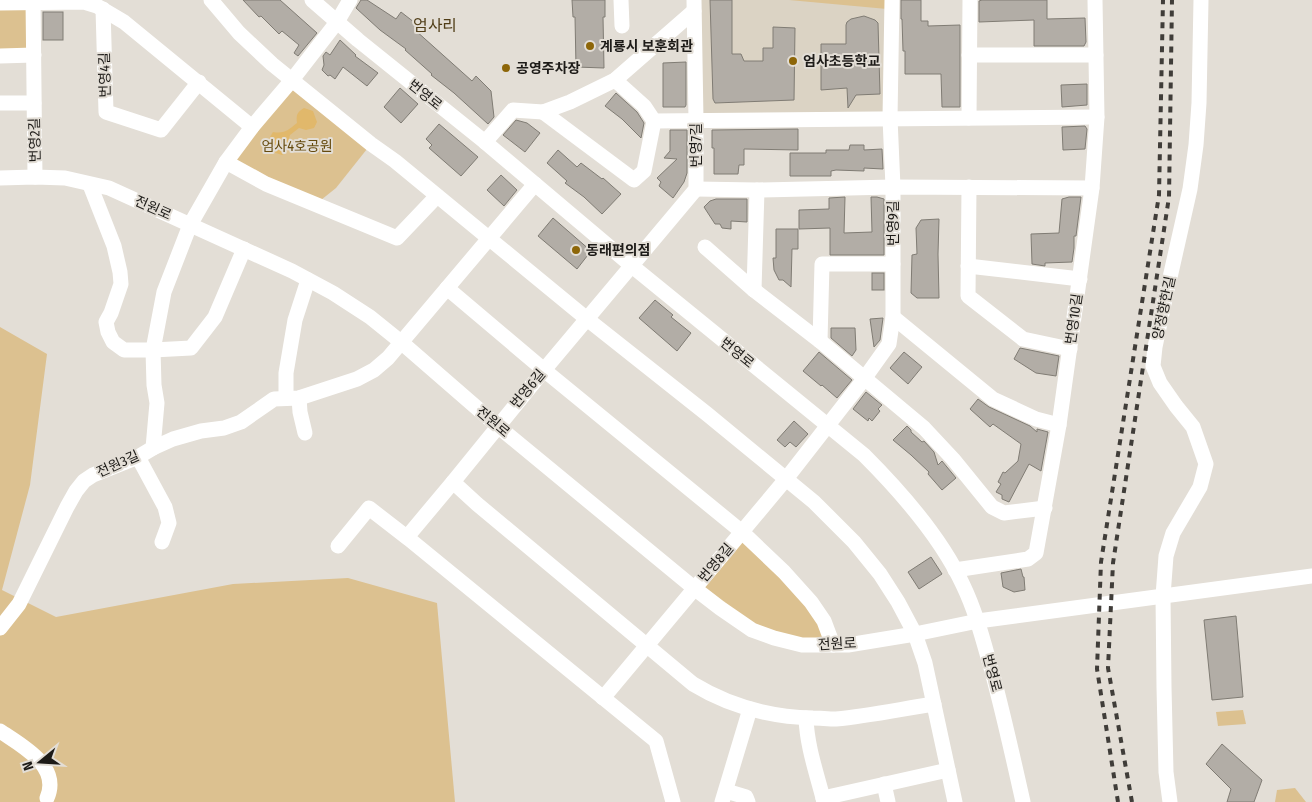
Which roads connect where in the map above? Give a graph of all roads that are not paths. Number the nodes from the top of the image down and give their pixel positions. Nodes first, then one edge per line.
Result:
1 (211, 0) edge
2 (312, 0) edge
3 (350, 0) edge
4 (621, 0) edge
5 (892, 0) edge
6 (970, 0) edge
7 (1095, 0) edge
8 (1202, 0) edge
9 (33, 2) edge
10 (0, 3) edge
11 (694, 5) edge
12 (104, 9) junction
13 (337, 22) junction
14 (622, 26) dead end
15 (34, 55) junction
16 (969, 55) junction
17 (1096, 55) junction
18 (0, 56) edge
19 (292, 80) junction
20 (615, 80) junction
21 (199, 82) junction
22 (0, 103) edge
23 (34, 103) junction
24 (543, 112) junction
25 (1097, 117) junction
26 (890, 118) junction
27 (969, 118) junction
28 (696, 120) junction
29 (654, 121) junction
30 (252, 127) junction
31 (484, 142) junction
32 (226, 162) junction
33 (35, 177) junction
34 (0, 178) edge
35 (535, 184) junction
36 (90, 185) junction
37 (893, 187) junction
38 (969, 187) junction
39 (1092, 188) junction
40 (696, 189) junction
41 (757, 190) junction
42 (437, 196) junction
43 (190, 225) junction
44 (489, 238) junction
45 (705, 247) dead end
46 (244, 249) junction
47 (893, 264) junction
48 (632, 266) junction
49 (968, 266) junction
50 (1080, 279) junction
51 (308, 280) junction
52 (447, 288) junction
53 (754, 290) junction
54 (893, 316) junction
55 (587, 319) junction
56 (820, 341) junction
57 (401, 342) junction
58 (1070, 349) junction
59 (154, 350) junction
60 (544, 370) junction
61 (864, 379) junction
62 (292, 398) junction
63 (1059, 425) junction
64 (498, 426) junction
65 (827, 426) junction
66 (305, 433) dead end
67 (153, 448) junction
68 (138, 457) junction
69 (786, 479) junction
70 (453, 482) junction
71 (1045, 508) junction
72 (742, 532) junction
73 (407, 537) junction
74 (162, 542) dead end
75 (338, 546) dead end
76 (955, 570) junction
77 (1312, 576) edge
78 (694, 588) junction
79 (1163, 596) junction
80 (978, 621) junction
81 (0, 628) edge
82 (915, 634) junction
83 (833, 645) junction
84 (646, 646) junction
85 (603, 698) junction
86 (934, 704) junction
87 (750, 708) junction
88 (806, 718) junction
89 (0, 732) edge
90 (948, 770) junction
91 (884, 784) junction
92 (724, 796) edge
93 (47, 798) dead end
94 (823, 800) edge
95 (673, 802) edge
96 (748, 802) edge
97 (888, 802) edge
98 (955, 802) edge
99 (1023, 802) edge
100 (1170, 802) edge

1 - 19 street
2 - 13 street, 번영로
3 - 13 street
4 - 14 street
5 - 26 street, 번영9길
6 - 16 street
7 - 17 street, 번영10길
8 - 79 street, 양정향한길
9 - 10 street
9 - 12 street
9 - 15 street, 번영2길
11 - 20 street
11 - 28 street, 번영7길
12 - 21 street
12 - 21 street, 번영4길
13 - 19 street
13 - 31 street, 번영로
15 - 18 street
15 - 23 street, 번영2길
16 - 17 street
16 - 27 street
17 - 25 street, 번영10길
19 - 30 street
19 - 42 street
20 - 24 street
20 - 29 street
21 - 30 street
22 - 23 street, 번영2길
23 - 33 street, 번영2길
24 - 29 street
24 - 31 street
25 - 27 street
25 - 39 street, 번영10길
26 - 27 street
26 - 28 street
26 - 37 street, 번영9길
28 - 29 street
28 - 40 street, 번영7길
30 - 32 street
31 - 35 street, 번영로
32 - 42 street
32 - 43 street
33 - 34 street, 전원로
33 - 36 street, 전원로
35 - 44 street
35 - 48 street, 번영로
36 - 43 street, 전원로
36 - 59 street
37 - 38 street
37 - 41 street
37 - 47 street, 번영9길
38 - 39 street
38 - 49 street
39 - 50 street, 번영10길
40 - 41 street
40 - 48 street
41 - 53 street
42 - 44 street
43 - 46 street, 전원로
43 - 59 street, 전원3길
44 - 52 street
44 - 55 street
45 - 53 street
46 - 51 street, 전원로
46 - 59 street
47 - 54 street, 번영9길
47 - 56 street
48 - 55 street, 번영6길
48 - 65 street, 번영로
49 - 50 street
49 - 58 street
50 - 58 street, 번영10길
51 - 57 street, 전원로
51 - 62 street
52 - 57 street
52 - 60 street
53 - 56 street
54 - 61 street, 번영9길
54 - 63 street
55 - 60 street, 번영6길
55 - 69 street
56 - 61 street
57 - 62 street
57 - 64 street, 전원로
58 - 63 street, 번영10길
59 - 67 street, 전원3길
60 - 64 street, 번영6길
60 - 72 street
61 - 65 street, 번영9길
61 - 71 street
62 - 66 street
62 - 67 street
63 - 71 street, 번영10길
64 - 70 street, 번영6길
64 - 78 street, 전원로
65 - 69 street, 번영8길
65 - 76 street, 번영로
67 - 68 street, 전원3길
68 - 74 street
68 - 81 street, 전원3길
69 - 72 street, 번영8길
69 - 82 street
70 - 73 street, 번영6길
70 - 84 street
71 - 76 street, 번영10길
72 - 78 street, 번영8길
72 - 83 street
73 - 75 street
73 - 85 street
76 - 80 street, 번영로
77 - 79 street, 전원로
78 - 83 street, 전원로
78 - 84 street, 번영8길
79 - 80 street, 전원로
79 - 100 street, 양정향한길
80 - 82 street, 전원로
80 - 99 street, 번영로
82 - 83 street, 전원로
82 - 86 street
84 - 85 street, 번영8길
84 - 87 street
85 - 95 street
86 - 88 street
86 - 90 street
87 - 88 street
87 - 92 street
88 - 94 street
89 - 93 street
90 - 91 street
90 - 98 street
91 - 94 street
91 - 97 street
92 - 96 street

